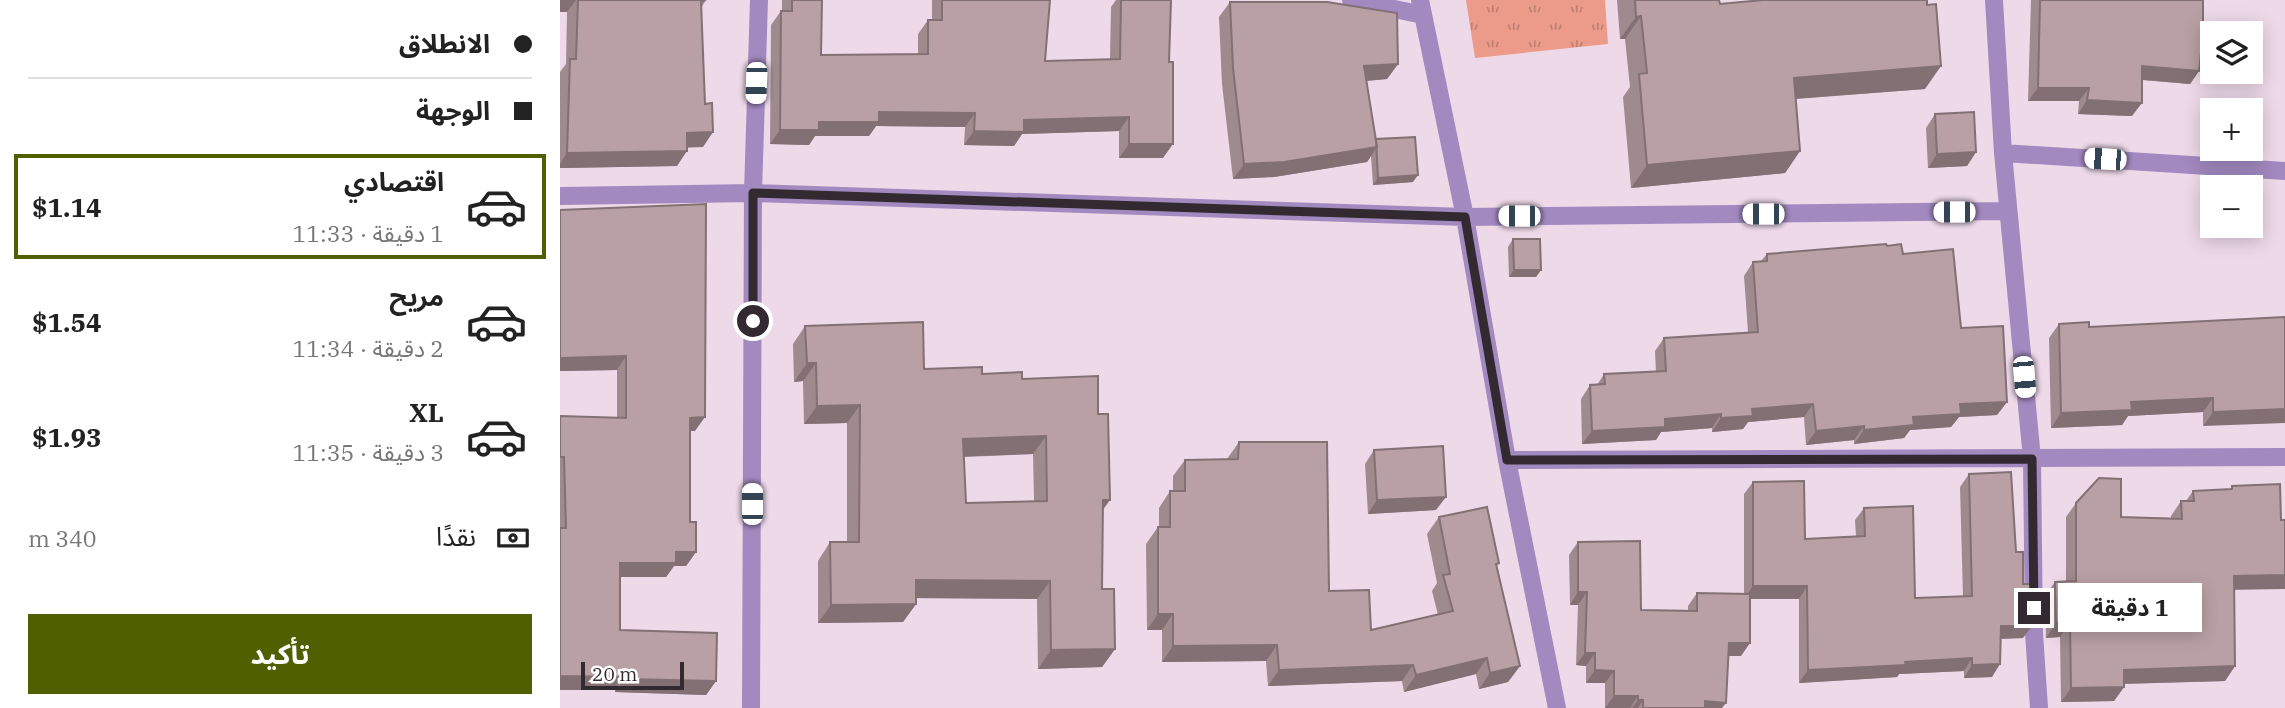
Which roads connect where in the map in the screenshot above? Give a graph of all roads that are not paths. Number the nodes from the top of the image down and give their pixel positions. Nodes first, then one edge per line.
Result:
1 (759, 0) edge
2 (1351, 0) edge
3 (1994, 0) edge
4 (1421, 8) edge
5 (2003, 153) junction
6 (2285, 171) edge
7 (753, 193) junction
8 (560, 196) edge
9 (2008, 211) junction
10 (1465, 217) junction
11 (2285, 457) edge
12 (2032, 459) junction
13 (1507, 460) junction
14 (751, 708) edge
15 (1557, 708) edge
16 (2039, 708) edge

1 - 7 street
2 - 4 street
3 - 5 street
4 - 10 street
5 - 6 street
5 - 9 street
7 - 8 street
7 - 10 street
7 - 14 street
9 - 10 street
9 - 12 street
10 - 13 street
11 - 12 street
12 - 13 street
12 - 16 street
13 - 15 street

